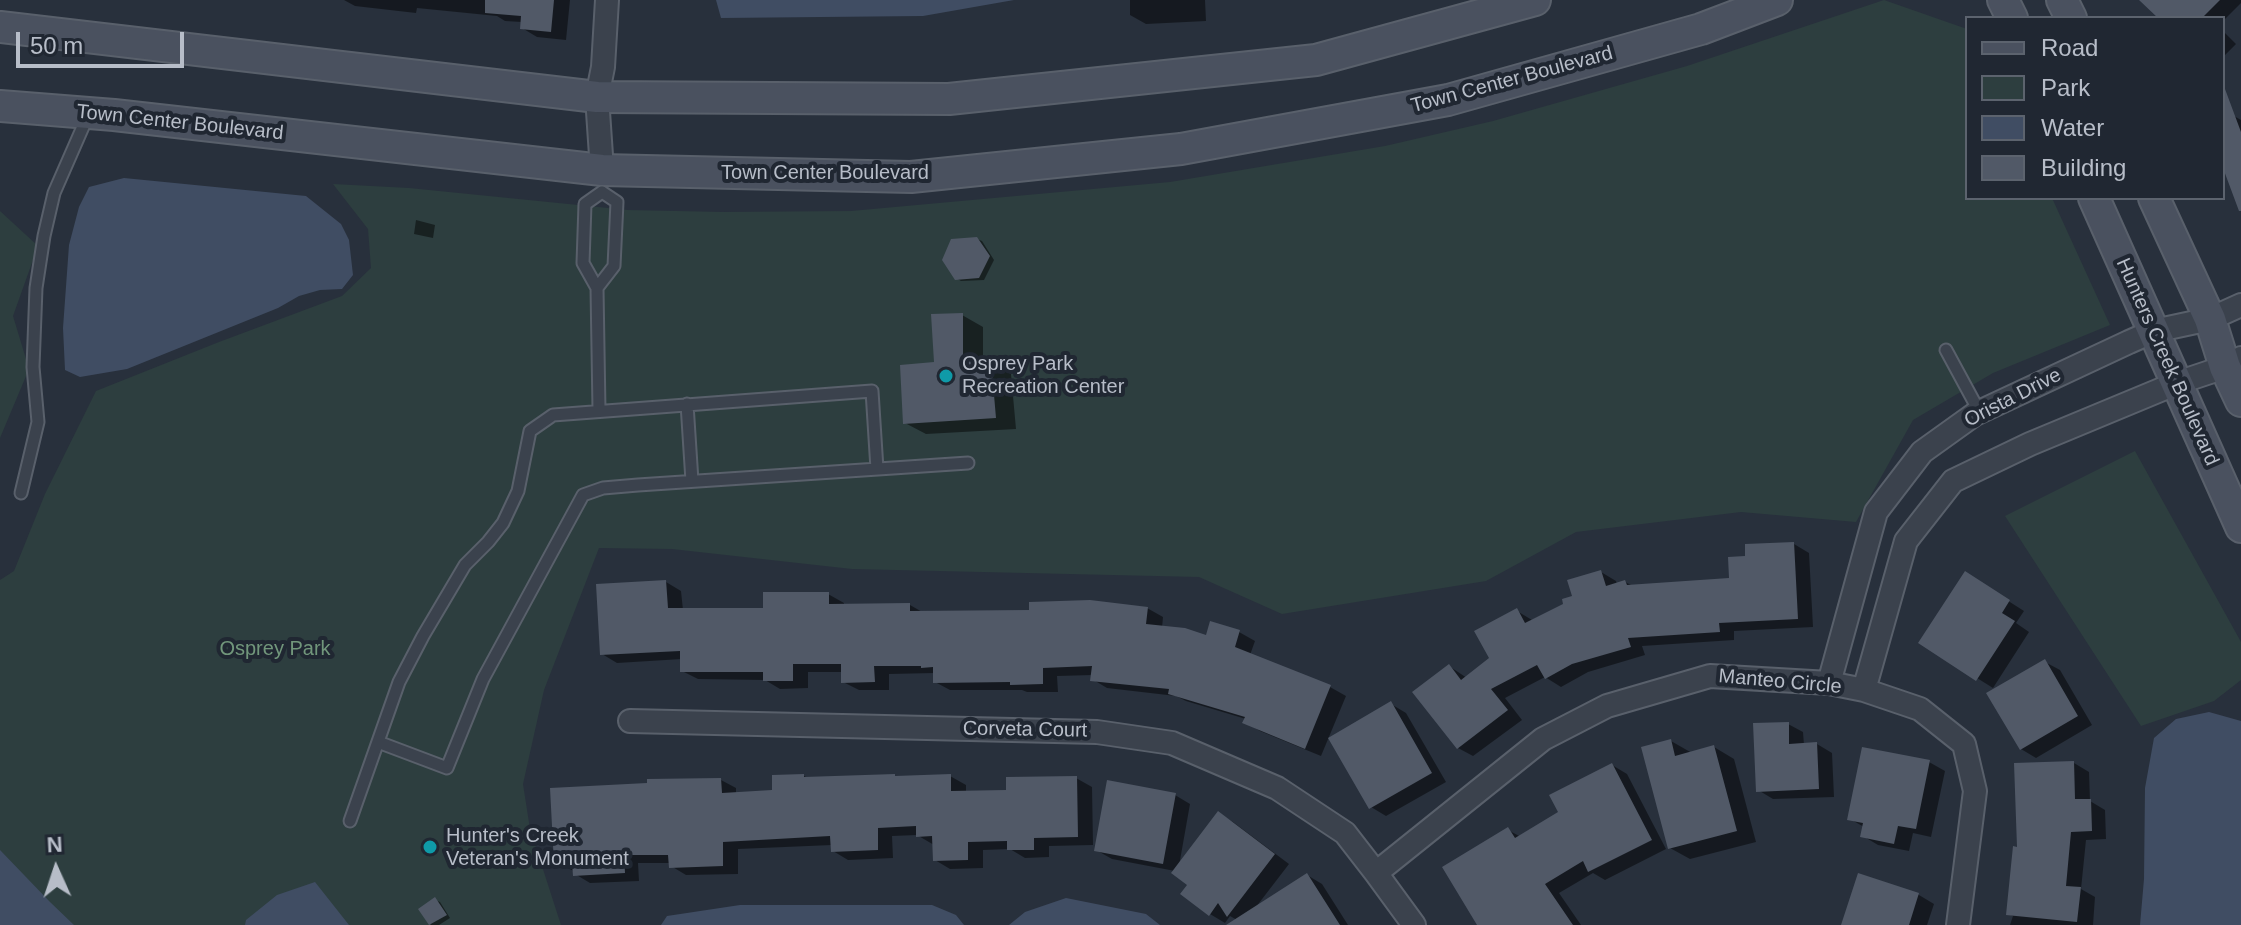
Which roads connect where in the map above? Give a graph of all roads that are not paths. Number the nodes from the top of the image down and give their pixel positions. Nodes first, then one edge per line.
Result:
1 (607, 0) edge
2 (1535, 0) edge
3 (1777, 0) edge
4 (0, 27) edge
5 (597, 97) junction
6 (0, 106) edge
7 (89, 113) junction
8 (602, 181) junction
9 (2095, 200) edge
10 (2155, 200) edge
11 (597, 288) junction
12 (2241, 305) edge
13 (2210, 319) junction
14 (2154, 331) junction
15 (1946, 350) dead end
16 (2233, 362) edge
17 (2177, 383) junction
18 (2241, 401) edge
19 (687, 404) junction
20 (599, 410) junction
21 (1979, 411) junction
22 (968, 463) dead end
23 (877, 469) junction
24 (692, 481) junction
25 (21, 493) dead end
26 (2241, 527) edge
27 (1829, 683) junction
28 (1864, 690) junction
29 (630, 721) dead end
30 (378, 742) junction
31 (350, 821) dead end
32 (1376, 873) junction
33 (1414, 925) edge
34 (1958, 925) edge

1 - 5 street
2 - 5 street
3 - 8 street, Town Center Boulevard
4 - 5 street
5 - 8 street
6 - 7 street, Town Center Boulevard
7 - 8 street, Town Center Boulevard
7 - 25 lane
8 - 11 lane
8 - 11 lane
9 - 14 street, Hunters Creek Boulevard
10 - 13 street
11 - 20 lane
12 - 13 street, Orista Drive
13 - 14 street, Orista Drive
13 - 16 street
14 - 17 street, Hunters Creek Boulevard
14 - 21 street, Orista Drive
15 - 21 lane
16 - 17 street
16 - 18 street
17 - 26 street, Hunters Creek Boulevard
17 - 28 street
19 - 20 lane
19 - 23 lane
19 - 24 lane
20 - 30 lane
21 - 27 street, Orista Drive
22 - 23 lane
23 - 24 lane
24 - 30 lane
27 - 28 street, Manteo Circle
27 - 32 street, Manteo Circle
28 - 34 street, Manteo Circle
29 - 32 street, Corveta Court
30 - 31 lane
32 - 33 street

